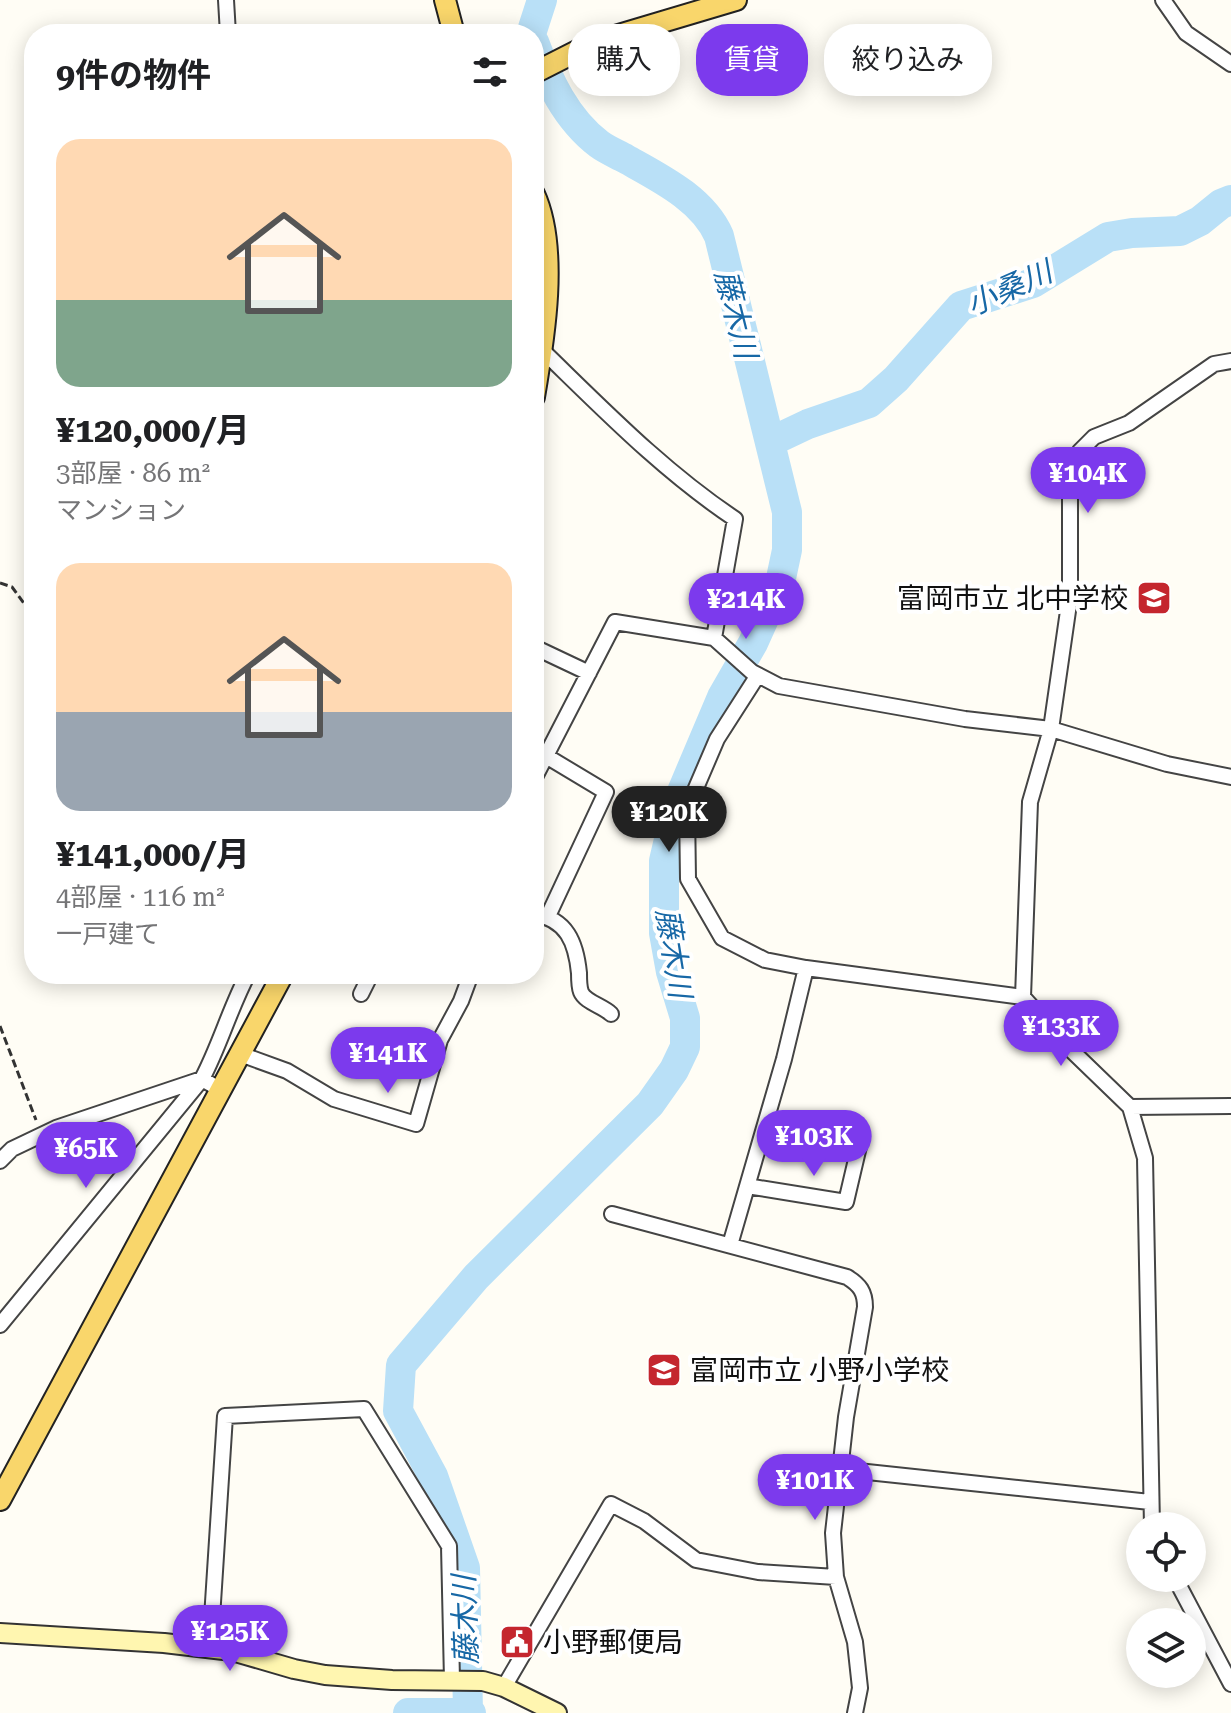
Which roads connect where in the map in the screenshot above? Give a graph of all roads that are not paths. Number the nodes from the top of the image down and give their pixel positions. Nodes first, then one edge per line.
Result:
1 (226, 0) edge
2 (445, 0) edge
3 (736, 0) edge
4 (1163, 0) edge
5 (227, 24) edge
6 (451, 24) edge
7 (1231, 64) edge
8 (544, 68) edge
9 (544, 226) edge
10 (544, 309) edge
11 (544, 352) edge
12 (1231, 361) edge
13 (714, 638) junction
14 (544, 652) edge
15 (589, 673) junction
16 (755, 674) junction
17 (1051, 729) junction
18 (546, 756) junction
19 (544, 760) edge
20 (1231, 777) edge
21 (544, 909) edge
22 (544, 917) edge
23 (806, 968) junction
24 (243, 984) edge
25 (278, 984) edge
26 (366, 984) edge
27 (468, 984) edge
28 (361, 994) dead end
29 (1023, 997) junction
30 (611, 1014) dead end
31 (240, 1054) junction
32 (202, 1079) junction
33 (221, 1090) junction
34 (1231, 1106) edge
35 (1130, 1107) junction
36 (861, 1138) dead end
37 (0, 1161) edge
38 (747, 1186) junction
39 (612, 1214) dead end
40 (730, 1245) junction
41 (0, 1325) edge
42 (839, 1469) junction
43 (0, 1500) edge
44 (1150, 1502) junction
45 (1151, 1512) edge
46 (836, 1577) junction
47 (1182, 1592) edge
48 (0, 1633) edge
49 (210, 1649) junction
50 (456, 1680) junction
51 (1231, 1684) edge
52 (504, 1687) junction
53 (557, 1713) edge
54 (855, 1713) edge

1 - 5 street
2 - 6 main road
3 - 8 main road
4 - 7 street
9 - 10 main road
11 - 13 street
12 - 17 street
13 - 15 street
13 - 16 street
14 - 15 street
15 - 18 street
16 - 17 street
16 - 23 street
17 - 20 street
17 - 29 street
18 - 19 street
18 - 21 street
22 - 30 street
23 - 29 street
23 - 38 street
24 - 32 street
25 - 31 main road
26 - 28 street
27 - 31 street
29 - 35 street
31 - 33 main road
32 - 33 street
32 - 37 street
32 - 41 street
33 - 43 main road
34 - 35 street
35 - 44 street
36 - 38 street
38 - 40 street
39 - 40 street
40 - 42 street
42 - 44 street
42 - 46 street
44 - 45 street
46 - 52 street
46 - 54 street
47 - 51 street
48 - 49 main road
49 - 50 main road
49 - 50 street
50 - 52 main road
52 - 53 main road

